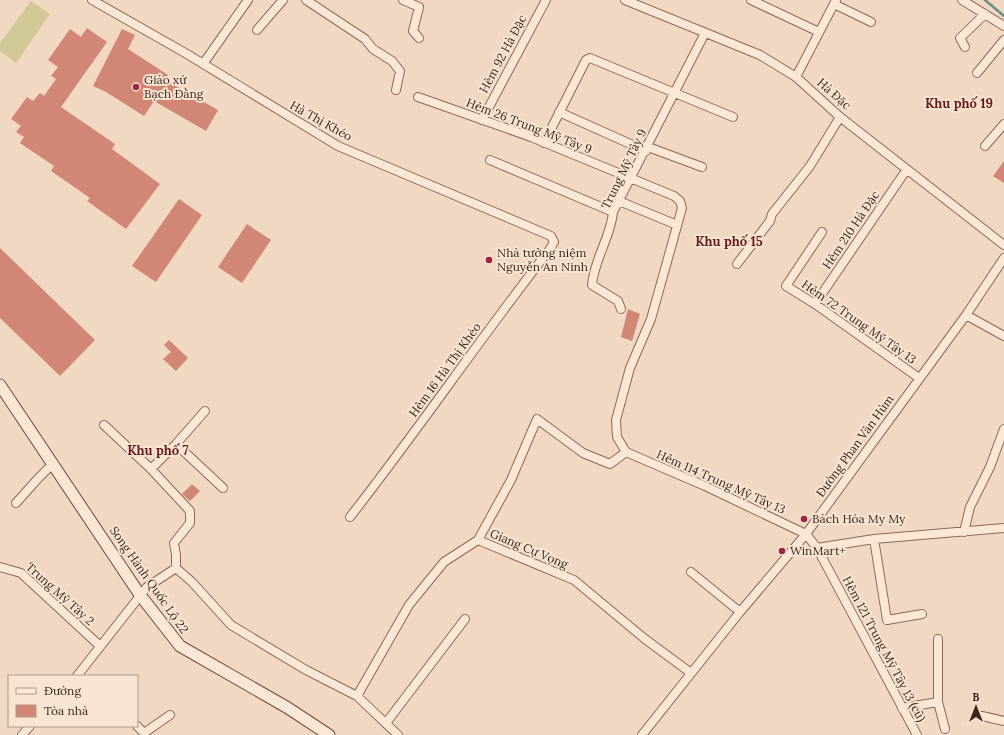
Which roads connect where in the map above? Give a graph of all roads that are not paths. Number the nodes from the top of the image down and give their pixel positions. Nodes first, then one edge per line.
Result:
1 (92, 0) edge
2 (248, 0) edge
3 (283, 0) edge
4 (306, 0) edge
5 (403, 0) edge
6 (546, 0) edge
7 (626, 0) edge
8 (751, 0) edge
9 (962, 0) edge
10 (835, 2) edge
11 (985, 14) junction
12 (871, 22) dead end
13 (1003, 24) edge
14 (257, 30) dead end
15 (705, 32) junction
16 (819, 32) junction
17 (420, 38) dead end
18 (1004, 40) edge
19 (965, 47) dead end
20 (203, 64) junction
21 (977, 73) dead end
22 (796, 77) junction
23 (396, 90) dead end
24 (674, 94) junction
25 (418, 97) dead end
26 (559, 112) junction
27 (733, 117) dead end
28 (840, 117) junction
29 (482, 120) junction
30 (1004, 124) edge
31 (544, 143) junction
32 (984, 146) dead end
33 (647, 149) junction
34 (490, 160) dead end
35 (702, 167) dead end
36 (907, 170) junction
37 (631, 178) junction
38 (619, 201) junction
39 (613, 212) junction
40 (677, 225) junction
41 (822, 232) dead end
42 (551, 236) joint
43 (1004, 244) edge
44 (1004, 258) edge
45 (737, 264) dead end
46 (786, 286) joint
47 (815, 304) junction
48 (621, 308) dead end
49 (966, 315) junction
50 (1004, 336) edge
51 (919, 378) junction
52 (0, 385) edge
53 (205, 412) dead end
54 (104, 425) dead end
55 (1004, 429) edge
56 (176, 444) junction
57 (626, 452) junction
58 (53, 464) junction
59 (151, 469) junction
60 (223, 488) dead end
61 (16, 502) dead end
62 (350, 517) dead end
63 (1004, 528) edge
64 (964, 532) junction
65 (806, 534) junction
66 (874, 539) junction
67 (478, 540) junction
68 (817, 548) junction
69 (0, 567) edge
70 (176, 568) junction
71 (691, 572) dead end
72 (140, 595) junction
73 (740, 612) junction
74 (922, 614) dead end
75 (465, 619) dead end
76 (938, 639) dead end
77 (100, 646) junction
78 (691, 673) junction
79 (82, 674) edge
80 (357, 696) junction
81 (938, 702) junction
82 (902, 708) junction
83 (170, 714) dead end
84 (982, 716) dead end
85 (1004, 721) edge
86 (386, 723) junction
87 (29, 727) edge
88 (945, 729) dead end
89 (142, 734) edge
90 (22, 735) edge
91 (329, 735) edge
92 (398, 735) edge
93 (642, 735) edge
94 (917, 735) edge

1 - 20 street, Hà Thị Khéo
2 - 20 street
3 - 14 street
4 - 23 street
5 - 17 street
6 - 29 street, Hẻm 92 Hà Đặc
7 - 15 street, Hà Đặc
8 - 16 street
9 - 11 street
10 - 12 street
10 - 16 street
11 - 13 street
11 - 19 street
15 - 22 street, Hà Đặc
15 - 24 street, Trung Mỹ Tây 9
16 - 22 street
18 - 21 street
20 - 42 street, Hà Thị Khéo
22 - 28 street, Hà Đặc
24 - 26 street
24 - 27 street
24 - 33 street, Trung Mỹ Tây 9
25 - 29 street, Hẻm 26 Trung Mỹ Tây 9
26 - 31 street
26 - 33 street
28 - 36 street, Hà Đặc
28 - 45 street
29 - 31 street, Hẻm 26 Trung Mỹ Tây 9
30 - 32 street
31 - 37 street, Hẻm 26 Trung Mỹ Tây 9
33 - 35 street
33 - 37 street, Trung Mỹ Tây 9
34 - 39 street
36 - 43 street, Hà Đặc
36 - 47 street, Hẻm 210 Hà Đặc
37 - 38 street, Trung Mỹ Tây 9
37 - 40 street, Hẻm 26 Trung Mỹ Tây 9
38 - 39 street, Trung Mỹ Tây 9
38 - 40 street
39 - 48 street, Trung Mỹ Tây 9
40 - 57 street
41 - 46 street, Hẻm 210 Hà Đặc
42 - 62 street, Hẻm 16 Hà Thị Khéo
44 - 49 street, Đường Phan Văn Hùm
46 - 47 street, Hẻm 72 Trung Mỹ Tây 13
47 - 51 street, Hẻm 72 Trung Mỹ Tây 13
49 - 50 street
49 - 51 street, Đường Phan Văn Hùm
51 - 65 street, Đường Phan Văn Hùm
52 - 58 street, Song Hành Quốc Lộ 22
53 - 56 street
54 - 59 street
55 - 64 street
56 - 59 street
56 - 60 street
57 - 65 street, Hẻm 114 Trung Mỹ Tây 13
57 - 67 street
58 - 61 street
58 - 72 street, Song Hành Quốc Lộ 22
59 - 70 street
63 - 64 street
64 - 66 street
65 - 68 street, Hẻm 121 Trung Mỹ Tây 13 (cũ)
65 - 73 street, Đường Phan Văn Hùm
66 - 68 street
66 - 74 street
67 - 78 street, Giang Cự Vọng
67 - 80 street, Giang Cự Vọng
68 - 82 street, Hẻm 121 Trung Mỹ Tây 13 (cũ)
69 - 77 street, Trung Mỹ Tây 2
70 - 72 street
70 - 80 street
71 - 73 street
72 - 77 street
72 - 91 street, Song Hành Quốc Lộ 22
73 - 78 street, Đường Phan Văn Hùm
75 - 86 street
76 - 81 street
77 - 79 street
78 - 93 street, Đường Phan Văn Hùm
80 - 86 street
81 - 82 street
81 - 88 street
82 - 94 street, Hẻm 121 Trung Mỹ Tây 13 (cũ)
83 - 89 street
84 - 85 street
86 - 92 street
87 - 90 street

